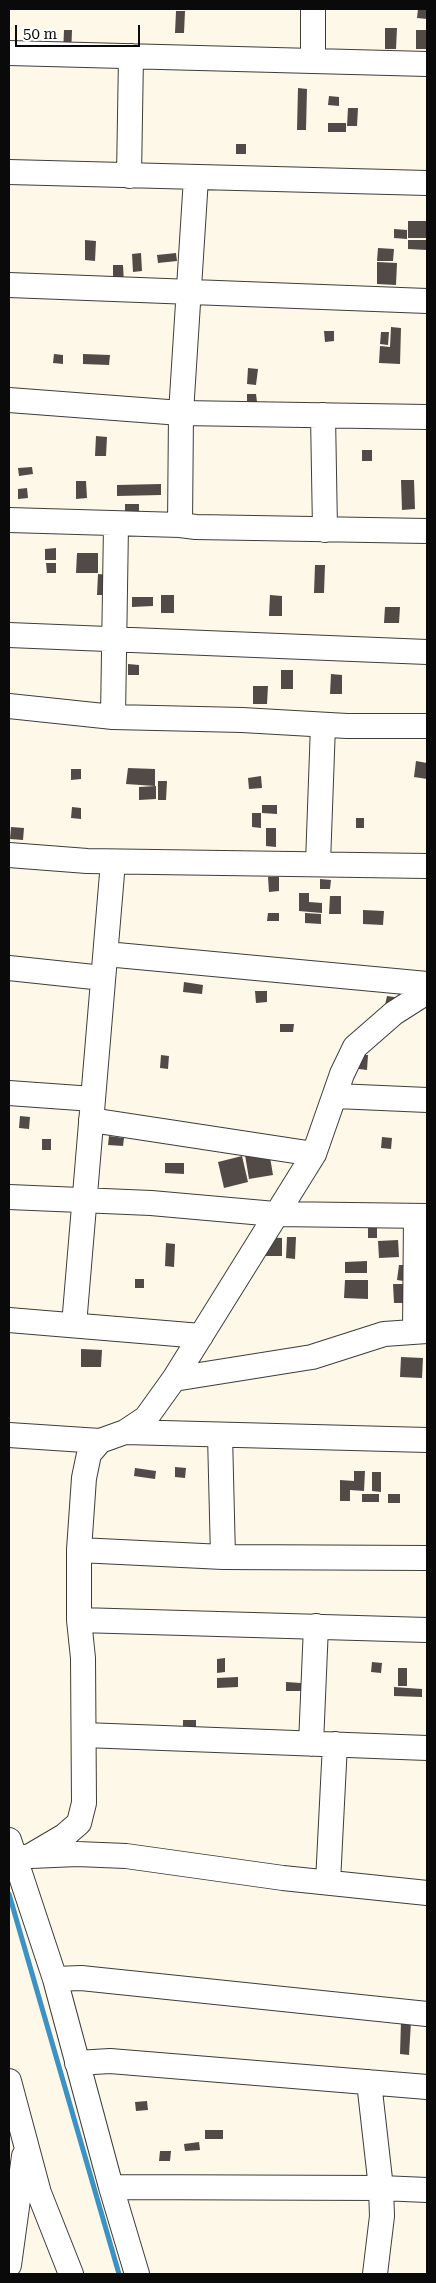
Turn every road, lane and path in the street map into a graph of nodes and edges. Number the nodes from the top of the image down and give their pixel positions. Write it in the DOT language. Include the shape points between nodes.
graph roads {
  1 [pos="313,9"];
  2 [pos="9,53"];
  3 [pos="131,56"];
  4 [pos="313,61"];
  5 [pos="427,64"];
  6 [pos="9,172"];
  7 [pos="129,176"];
  8 [pos="196,178"];
  9 [pos="427,183"];
  10 [pos="9,285"];
  11 [pos="189,291"];
  12 [pos="427,301"];
  13 [pos="9,400"];
  14 [pos="182,413"];
  15 [pos="323,415"];
  16 [pos="427,417"];
  17 [pos="9,520"];
  18 [pos="116,524"];
  19 [pos="180,525"];
  20 [pos="325,530"];
  21 [pos="427,531"];
  22 [pos="9,635"];
  23 [pos="114,640"];
  24 [pos="427,652"];
  25 [pos="9,706"];
  26 [pos="112,718"];
  27 [pos="323,725"];
  28 [pos="427,726"];
  29 [pos="9,855"];
  30 [pos="113,862"];
  31 [pos="318,863"];
  32 [pos="427,866"];
  33 [pos="106,954"];
  34 [pos="9,968"];
  35 [pos="103,978"];
  36 [pos="427,984"];
  37 [pos="427,992"];
  38 [pos="9,1094"];
  39 [pos="336,1096"];
  40 [pos="427,1100"];
  41 [pos="92,1110"];
  42 [pos="314,1154"];
  43 [pos="9,1197"];
  44 [pos="85,1200"];
  45 [pos="275,1214"];
  46 [pos="422,1216"];
  47 [pos="9,1320"];
  48 [pos="74,1324"];
  49 [pos="421,1331"];
  50 [pos="201,1336"];
  51 [pos="174,1379"];
  52 [pos="125,1432"];
  53 [pos="9,1435"];
  54 [pos="220,1435"];
  55 [pos="427,1440"];
  56 [pos="100,1441"];
  57 [pos="79,1550"];
  58 [pos="222,1557"];
  59 [pos="427,1558"];
  60 [pos="79,1620"];
  61 [pos="316,1626"];
  62 [pos="427,1630"];
  63 [pos="84,1735"];
  64 [pos="311,1744"];
  65 [pos="335,1744"];
  66 [pos="427,1748"];
  67 [pos="15,1854"];
  68 [pos="328,1882"];
  69 [pos="427,1893"];
  70 [pos="55,1979"];
  71 [pos="427,2014"];
  72 [pos="77,2063"];
  73 [pos="9,2081"];
  74 [pos="369,2082"];
  75 [pos="427,2088"];
  76 [pos="26,2146"];
  77 [pos="111,2187"];
  78 [pos="381,2188"];
  79 [pos="427,2190"];
  80 [pos="9,2265"];
  81 [pos="72,2274"];
  82 [pos="137,2274"];
  83 [pos="375,2274"];
  1 -- 4 [label="street"];
  2 -- 3 [label="street"];
  3 -- 4 [label="street"];
  3 -- 7 [label="street"];
  4 -- 5 [label="street"];
  6 -- 7 [label="street"];
  7 -- 8 [label="street"];
  8 -- 9 [label="street"];
  8 -- 11 [label="street"];
  10 -- 11 [label="street"];
  11 -- 12 [label="street"];
  11 -- 14 [label="street"];
  13 -- 14 [label="street"];
  14 -- 15 [label="street"];
  14 -- 19 [label="street"];
  15 -- 16 [label="street"];
  15 -- 20 [label="street"];
  17 -- 18 [label="street"];
  18 -- 19 [label="street"];
  18 -- 23 [label="street"];
  19 -- 20 [label="street"];
  20 -- 21 [label="street"];
  22 -- 23 [label="street"];
  23 -- 24 [label="street"];
  23 -- 26 [label="street"];
  25 -- 26 [label="street"];
  26 -- 27 [label="street"];
  27 -- 28 [label="street"];
  27 -- 31 [label="street"];
  29 -- 30 [label="street"];
  30 -- 31 [label="street"];
  30 -- 33 [label="street"];
  31 -- 32 [label="street"];
  33 -- 35 [label="street"];
  33 -- 36 [label="street"];
  34 -- 35 [label="street"];
  35 -- 41 [label="street"];
  37 -- 39 [label="street" via="394,1012 354,1047"];
  38 -- 41 [label="street"];
  39 -- 40 [label="street"];
  39 -- 42 [label="street"];
  41 -- 42 [label="street"];
  41 -- 44 [label="street"];
  42 -- 45 [label="street"];
  43 -- 44 [label="street"];
  44 -- 45 [label="street"];
  44 -- 48 [label="street"];
  45 -- 46 [label="street"];
  45 -- 50 [label="street"];
  46 -- 49 [label="street"];
  47 -- 48 [label="street"];
  48 -- 50 [label="street"];
  49 -- 51 [label="street" via="384,1334 312,1357"];
  50 -- 51 [label="street"];
  51 -- 52 [label="street" via="146,1418"];
  52 -- 54 [label="street"];
  52 -- 56 [label="street"];
  53 -- 56 [label="street"];
  54 -- 55 [label="street"];
  54 -- 58 [label="street"];
  56 -- 57 [label="street" via="90,1454 84,1478"];
  57 -- 58 [label="street"];
  57 -- 60 [label="street"];
  58 -- 59 [label="street"];
  60 -- 61 [label="street"];
  60 -- 63 [label="street"];
  61 -- 62 [label="street"];
  61 -- 64 [label="street"];
  63 -- 64 [label="street"];
  63 -- 67 [label="street" via="84,1803 79,1823 64,1836"];
  64 -- 65 [label="street"];
  65 -- 66 [label="street"];
  65 -- 68 [label="street"];
  67 -- 68 [label="street" via="126,1856"];
  67 -- 70 [label="street"];
  68 -- 69 [label="street"];
  70 -- 71 [label="street" via="81,1978"];
  70 -- 72 [label="street"];
  72 -- 74 [label="street" via="110,2061"];
  72 -- 77 [label="street"];
  73 -- 76 [label="street"];
  74 -- 75 [label="street"];
  74 -- 78 [label="street"];
  76 -- 80 [label="street"];
  76 -- 81 [label="street" via="39,2193"];
  77 -- 78 [label="street"];
  77 -- 82 [label="street"];
  78 -- 79 [label="street"];
  78 -- 83 [label="street" via="382,2216"];
}
